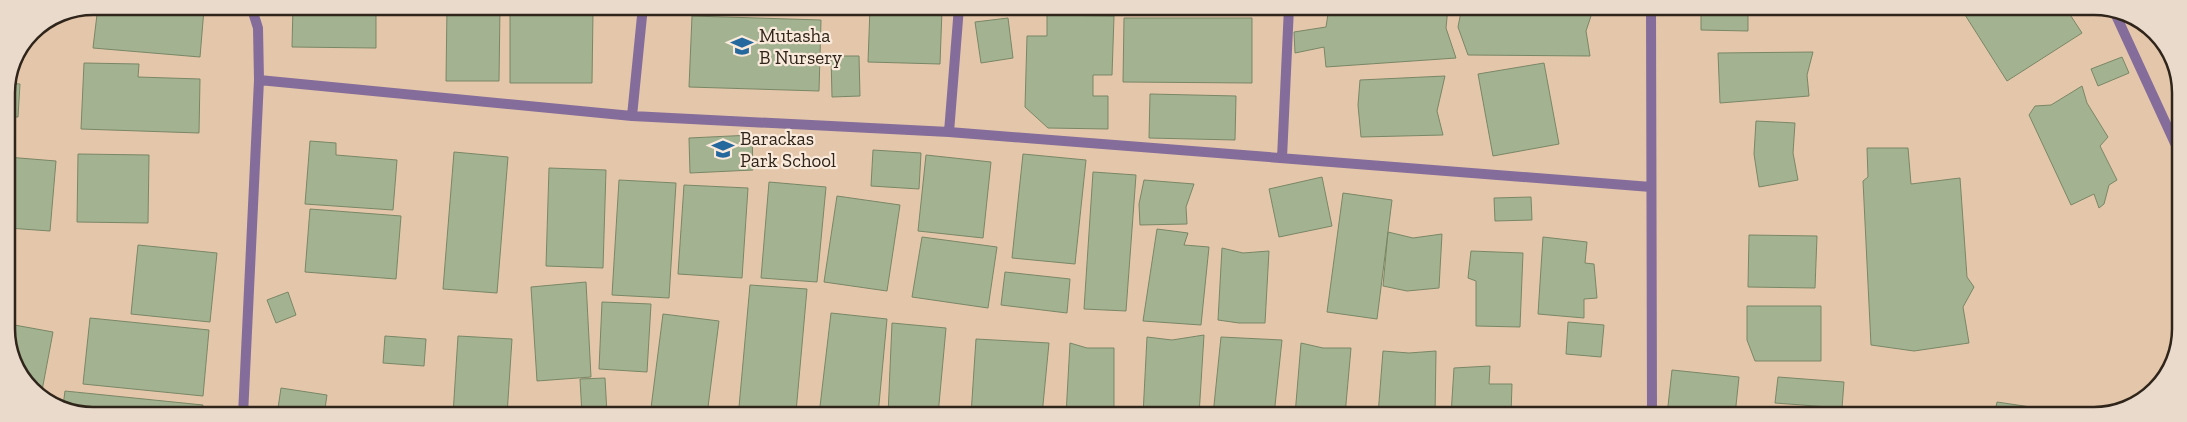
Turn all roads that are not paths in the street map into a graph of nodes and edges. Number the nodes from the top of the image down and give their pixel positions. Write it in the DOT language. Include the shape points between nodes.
graph roads {
  1 [pos="254,15"];
  2 [pos="642,15"];
  3 [pos="958,15"];
  4 [pos="1289,15"];
  5 [pos="1651,15"];
  6 [pos="2117,19"];
  7 [pos="259,80"];
  8 [pos="632,116"];
  9 [pos="949,132"];
  10 [pos="2172,137"];
  11 [pos="1282,158"];
  12 [pos="1651,187"];
  13 [pos="243,407"];
  14 [pos="1652,407"];
  1 -- 7 [label="street" via="258,28"];
  2 -- 8 [label="street"];
  3 -- 9 [label="street"];
  4 -- 11 [label="street"];
  5 -- 12 [label="street"];
  6 -- 10 [label="street"];
  7 -- 8 [label="street"];
  7 -- 13 [label="street"];
  8 -- 9 [label="street"];
  9 -- 11 [label="street"];
  11 -- 12 [label="street"];
  12 -- 14 [label="street"];
}
